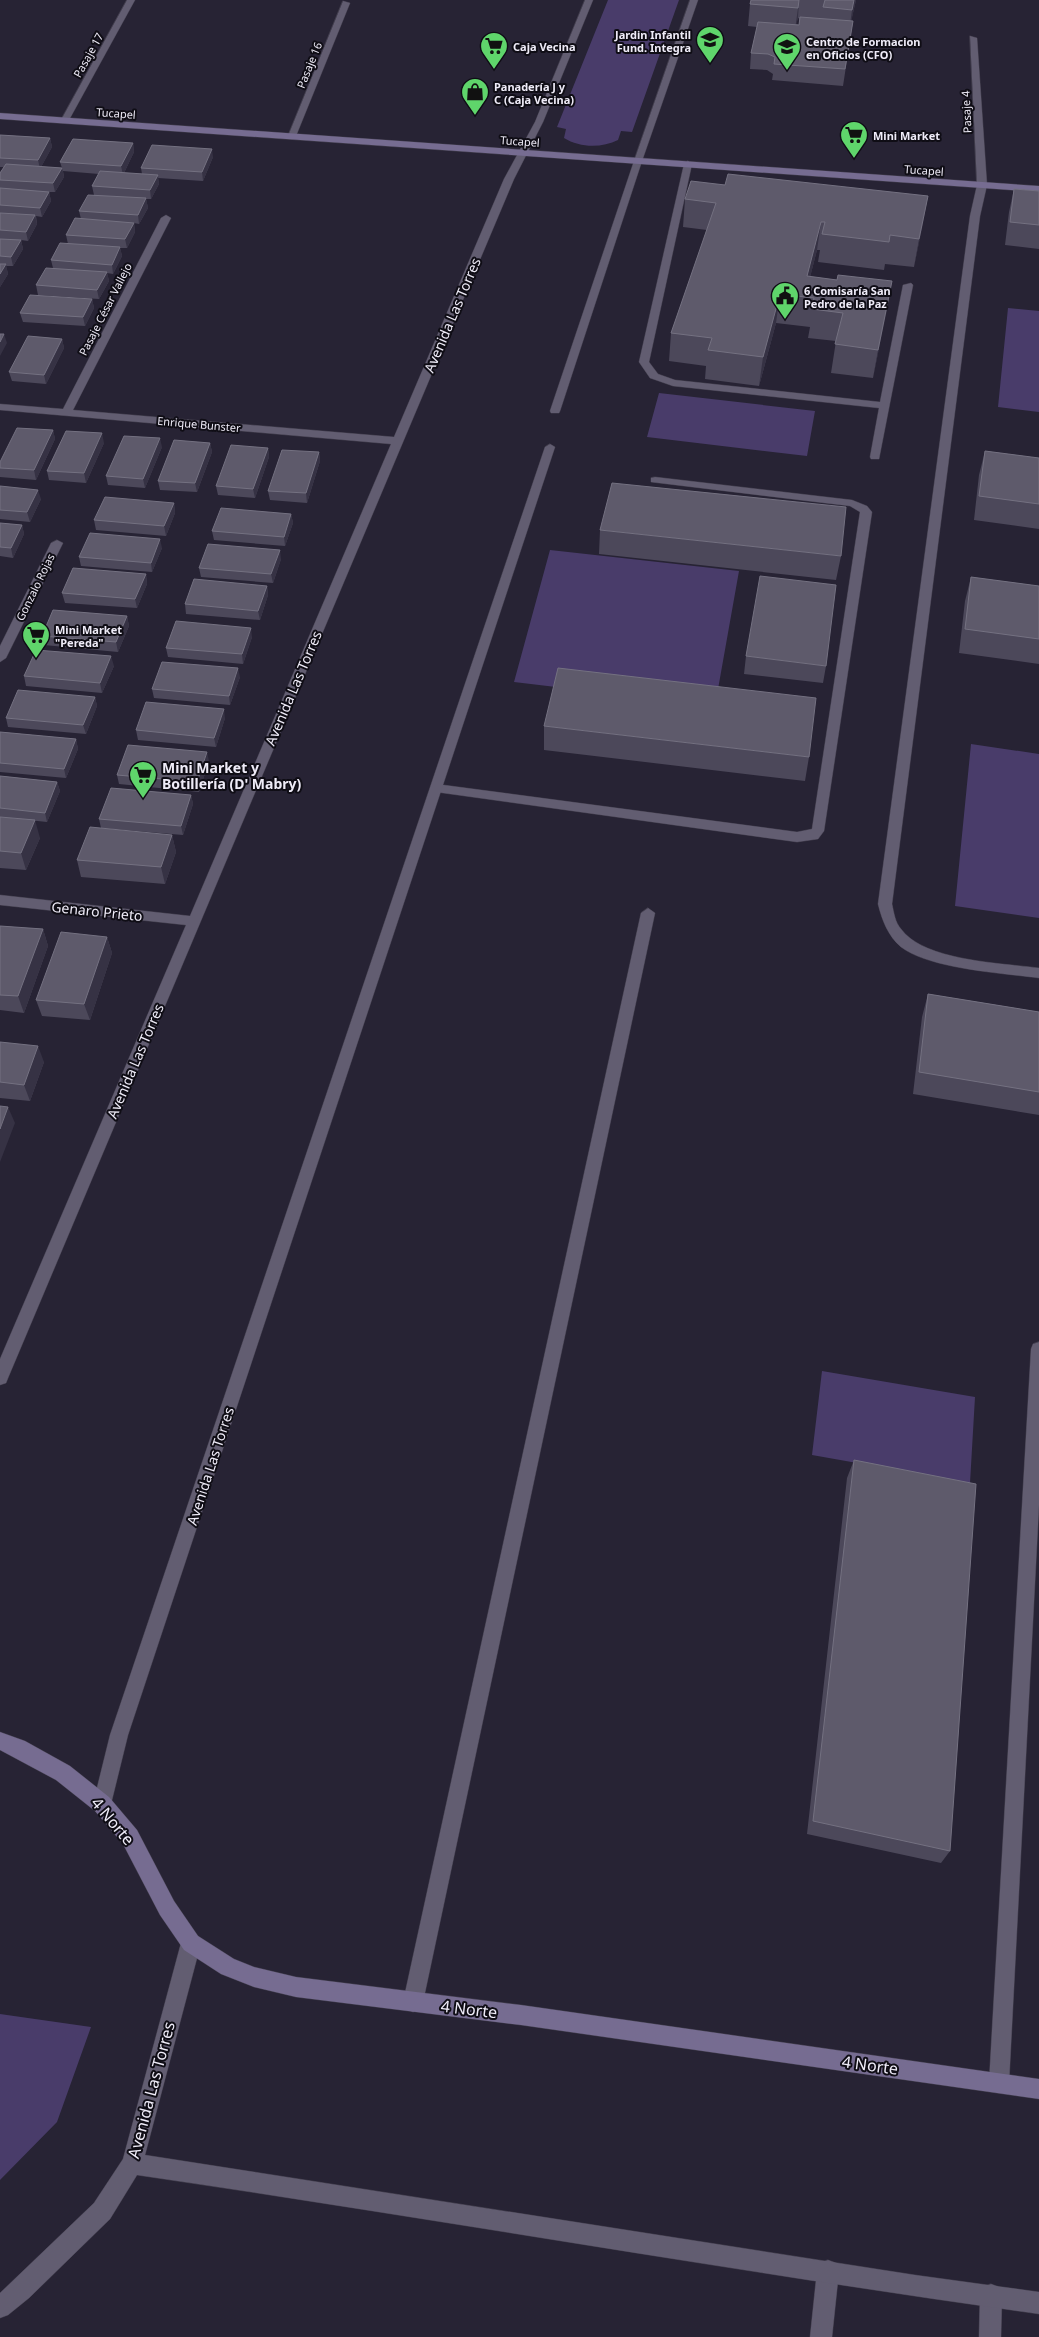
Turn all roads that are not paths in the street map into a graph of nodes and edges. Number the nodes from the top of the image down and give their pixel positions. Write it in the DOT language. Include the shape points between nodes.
graph roads {
  1 [pos="131,0"];
  2 [pos="589,0"];
  3 [pos="694,0"];
  4 [pos="346,3"];
  5 [pos="973,38"];
  6 [pos="0,116"];
  7 [pos="65,120"];
  8 [pos="292,136"];
  9 [pos="524,152"];
  10 [pos="638,161"];
  11 [pos="688,164"];
  12 [pos="982,185"];
  13 [pos="1039,189"];
  14 [pos="166,218"];
  15 [pos="908,285"];
  16 [pos="884,406"];
  17 [pos="0,407"];
  18 [pos="555,411"];
  19 [pos="66,413"];
  20 [pos="398,441"];
  21 [pos="550,447"];
  22 [pos="875,457"];
  23 [pos="655,480"];
  24 [pos="57,543"];
  25 [pos="0,658"];
  26 [pos="436,788"];
  27 [pos="0,900"];
  28 [pos="648,914"];
  29 [pos="194,922"];
  30 [pos="1039,973"];
  31 [pos="1039,1349"];
  32 [pos="0,1378"];
  33 [pos="0,1741"];
  34 [pos="102,1804"];
  35 [pos="191,1943"];
  36 [pos="414,2002"];
  37 [pos="999,2083"];
  38 [pos="1039,2089"];
  39 [pos="132,2164"];
  40 [pos="828,2271"];
  41 [pos="991,2295"];
  42 [pos="1039,2303"];
  43 [pos="0,2308"];
  44 [pos="822,2337"];
  45 [pos="990,2337"];
  1 -- 7 [label="street, Pasaje 17"];
  2 -- 9 [label="street, Avenida Las Torres"];
  3 -- 10 [label="street"];
  4 -- 8 [label="street, Pasaje 16"];
  5 -- 12 [label="street, Pasaje 4"];
  6 -- 7 [label="main road, Tucapel"];
  7 -- 8 [label="main road, Tucapel"];
  8 -- 9 [label="main road, Tucapel"];
  9 -- 10 [label="main road, Tucapel"];
  9 -- 20 [label="street, Avenida Las Torres" via="509,179"];
  10 -- 11 [label="main road, Tucapel"];
  10 -- 18 [label="street"];
  11 -- 12 [label="main road, Tucapel"];
  11 -- 16 [label="street" via="644,362 654,376 673,383"];
  12 -- 13 [label="main road, Tucapel"];
  12 -- 30 [label="street, Pasaje 4" via="975,216 885,904 893,930 916,950 948,960"];
  14 -- 19 [label="street, Pasaje César Vallejo"];
  15 -- 16 [label="street"];
  16 -- 22 [label="street"];
  17 -- 19 [label="street, Enrique Bunster"];
  19 -- 20 [label="street, Enrique Bunster"];
  20 -- 29 [label="street, Avenida Las Torres"];
  21 -- 26 [label="street, Avenida Las Torres"];
  23 -- 26 [label="street" via="852,504 866,512 818,831 813,836 797,837"];
  24 -- 25 [label="street, Gonzalo Rojas"];
  26 -- 34 [label="street, Avenida Las Torres" via="119,1735"];
  27 -- 29 [label="street, Genaro Prieto"];
  28 -- 36 [label="street"];
  29 -- 32 [label="street, Avenida Las Torres"];
  31 -- 37 [label="street"];
  33 -- 34 [label="main road, 4 Norte" via="63,1773"];
  34 -- 35 [label="main road, 4 Norte" via="130,1837 167,1908"];
  35 -- 36 [label="main road, 4 Norte" via="228,1967 254,1978 296,1987"];
  35 -- 39 [label="street, Avenida Las Torres"];
  36 -- 37 [label="main road, 4 Norte"];
  37 -- 38 [label="main road, 4 Norte"];
  39 -- 40 [label="street"];
  39 -- 43 [label="street, Avenida Las Torres" via="102,2211"];
  40 -- 41 [label="street"];
  40 -- 44 [label="street"];
  41 -- 42 [label="street"];
  41 -- 45 [label="street"];
}
